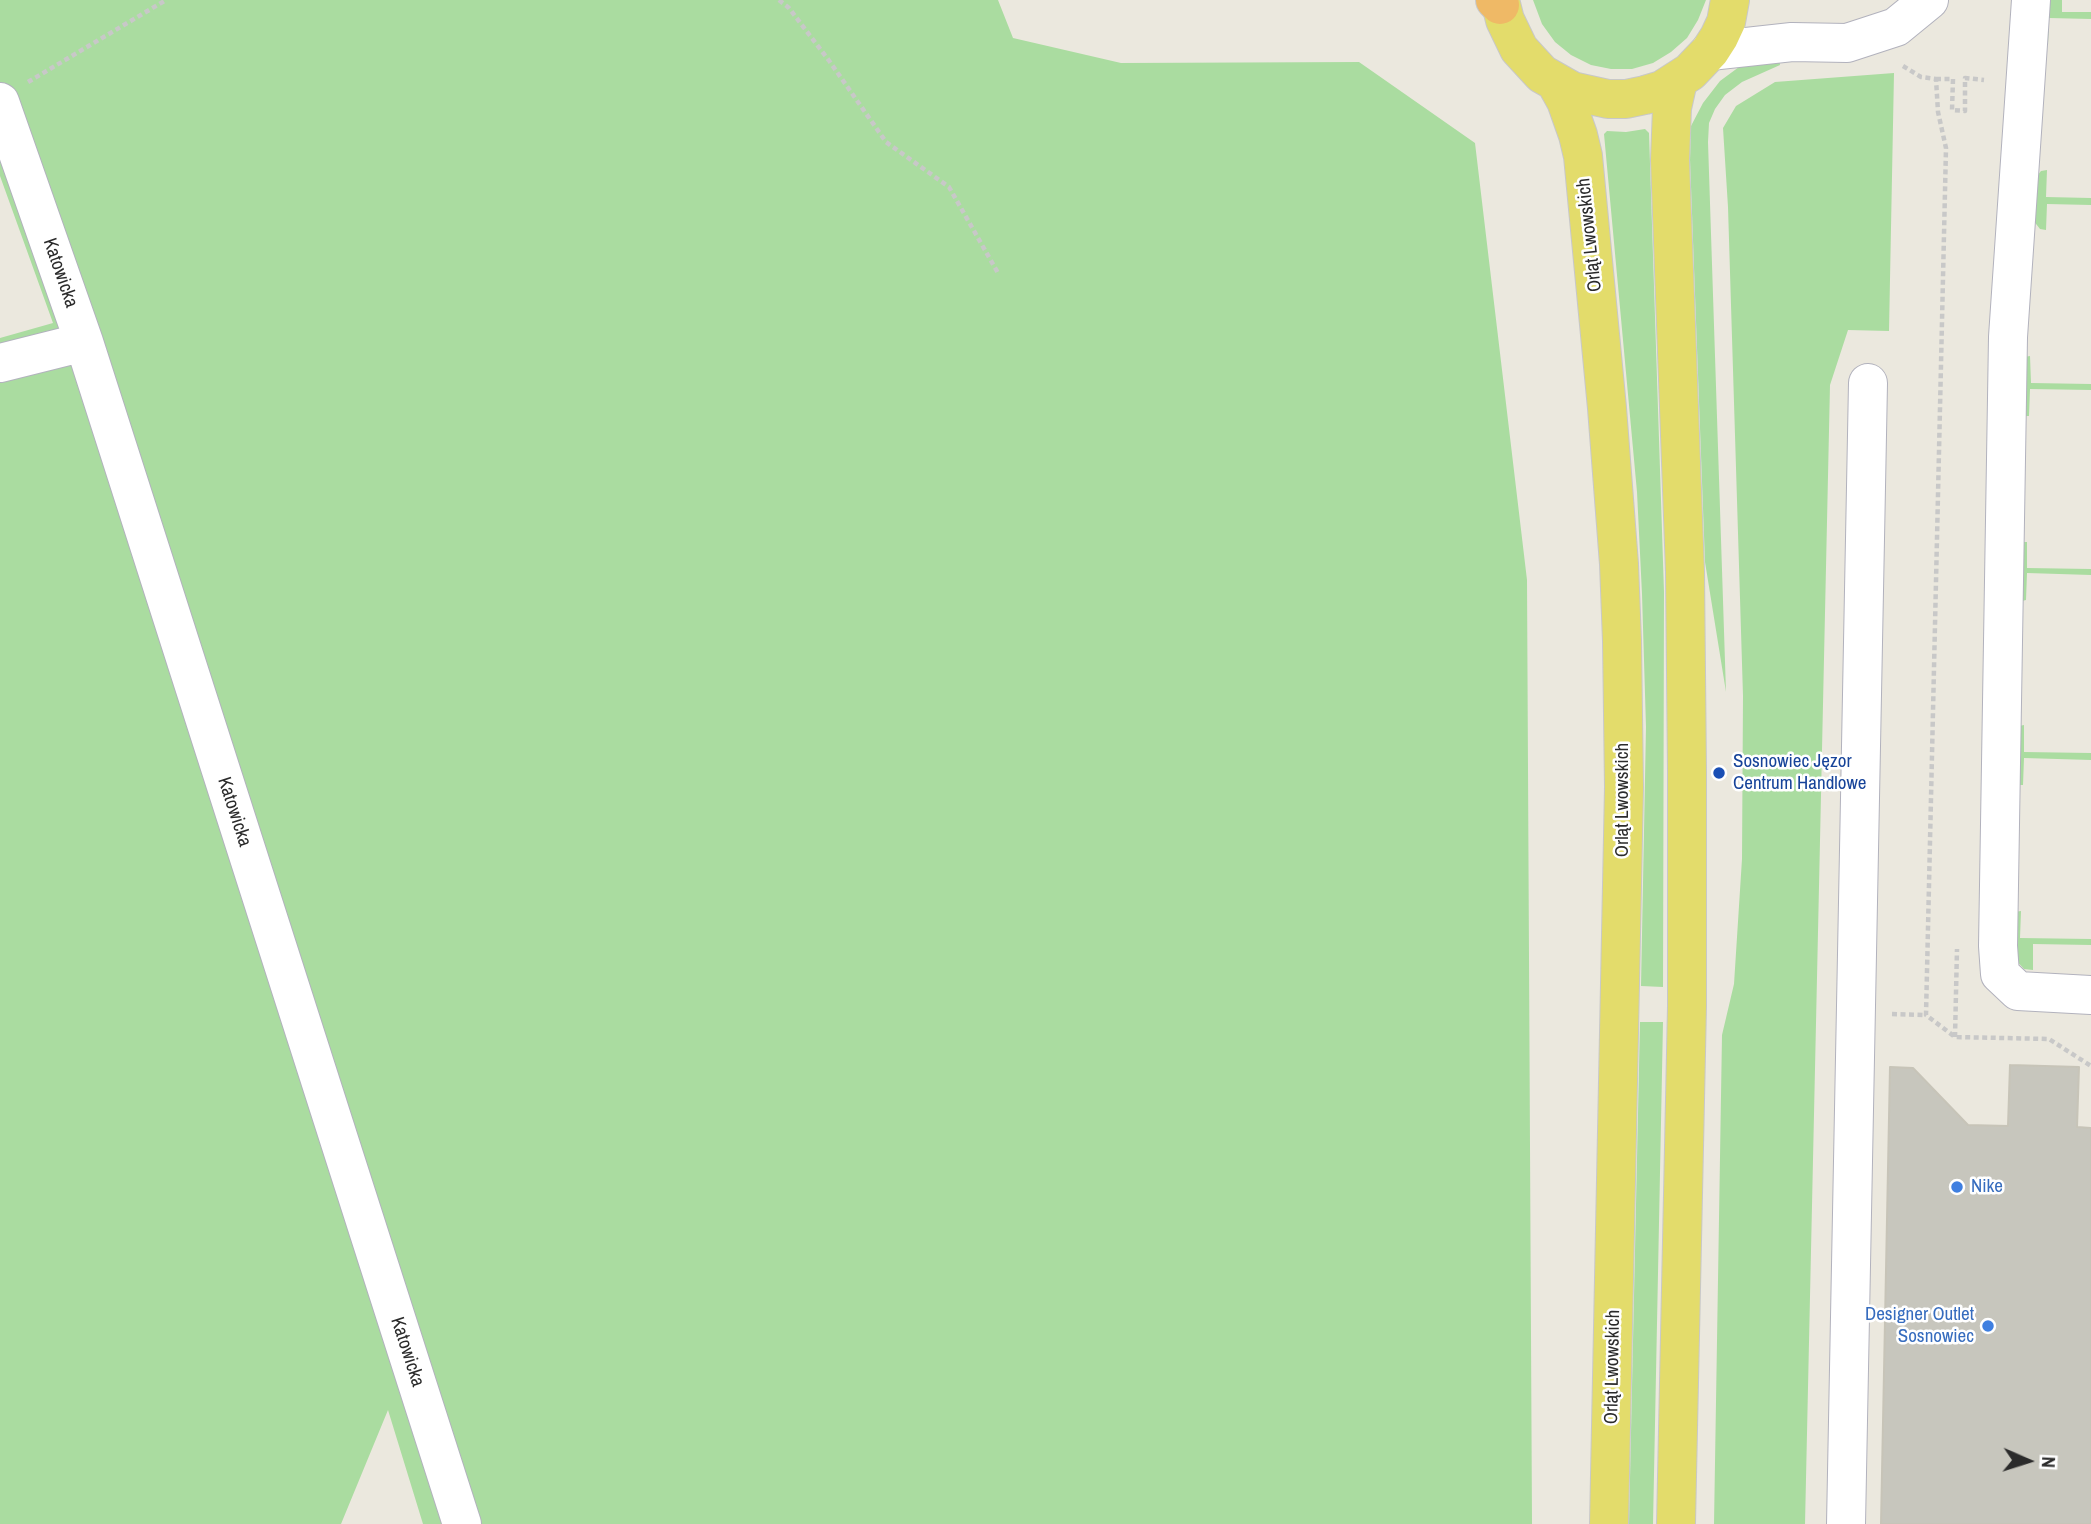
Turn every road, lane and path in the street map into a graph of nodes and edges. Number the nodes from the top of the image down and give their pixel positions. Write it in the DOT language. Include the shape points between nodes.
graph roads {
  1 [pos="166,0"];
  2 [pos="779,0"];
  3 [pos="1730,0"];
  4 [pos="1929,0"];
  5 [pos="2031,0"];
  6 [pos="1498,2"];
  7 [pos="1710,51"];
  8 [pos="1894,61"];
  9 [pos="1936,79"];
  10 [pos="1984,80"];
  11 [pos="1678,81"];
  12 [pos="1556,83"];
  13 [pos="12,93"];
  14 [pos="998,273"];
  15 [pos="84,342"];
  16 [pos="0,363"];
  17 [pos="1868,383"];
  18 [pos="2091,995"];
  19 [pos="2091,1066"];
  20 [pos="462,1524"];
  21 [pos="1609,1524"];
  22 [pos="1676,1524"];
  23 [pos="1846,1524"];
  1 -- 13 [label="path"];
  2 -- 14 [label="path" via="886,142 948,187"];
  3 -- 7 [label="main road" via="1726,22"];
  4 -- 7 [label="lane" via="1896,27 1847,43 1792,42"];
  5 -- 18 [label="lane" via="2008,337 1998,946 2000,974 2018,991"];
  6 -- 12 [label="main road" via="1519,49"];
  7 -- 11 [label="main road"];
  8 -- 9 [label="path" via="1921,77"];
  9 -- 10 [label="path" via="1953,79 1952,110 1965,111 1965,79"];
  9 -- 19 [label="path" via="1946,148 1926,1015 1955,1037 2049,1039"];
  11 -- 12 [label="main road" via="1626,99 1573,91"];
  11 -- 22 [label="main road" via="1670,160 1688,786"];
  12 -- 21 [label="main road, Orląt Lwowskich" via="1583,156 1607,408 1622,641 1624,800"];
  13 -- 15 [label="lane, Katowicka"];
  15 -- 16 [label="lane"];
  15 -- 20 [label="lane, Katowicka"];
  17 -- 23 [label="lane"];
}
